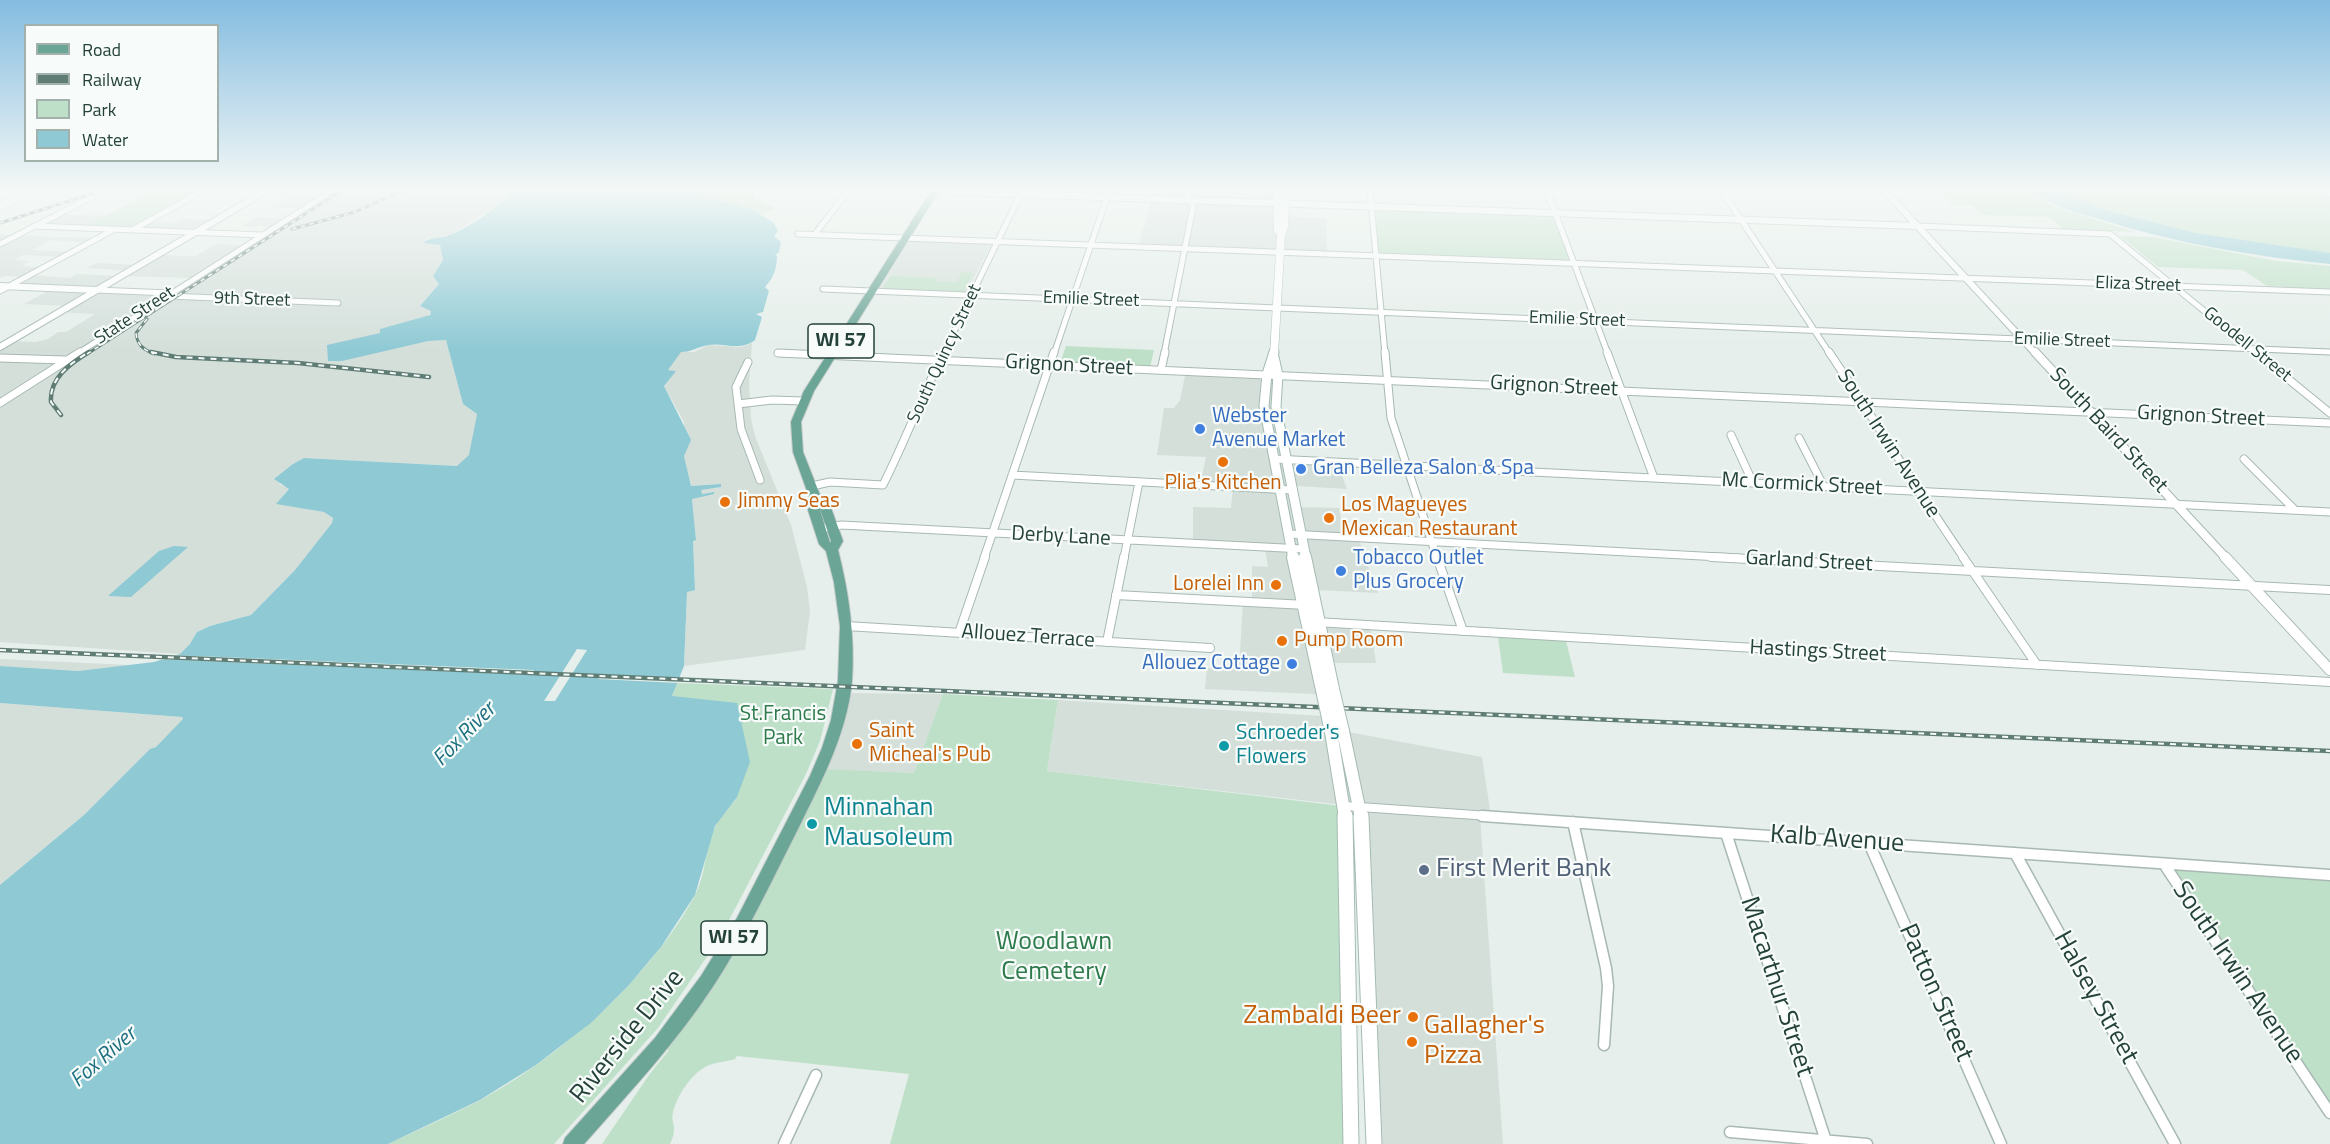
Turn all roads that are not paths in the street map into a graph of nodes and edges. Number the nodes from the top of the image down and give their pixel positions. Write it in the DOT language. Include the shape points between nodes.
graph roads {
  1 [pos="86,244"];
  2 [pos="174,244"];
  3 [pos="248,244"];
  4 [pos="901,244"];
  5 [pos="996,244"];
  6 [pos="1091,244"];
  7 [pos="1100,244"];
  8 [pos="1186,244"];
  9 [pos="1280,244"];
  10 [pos="1375,244"];
  11 [pos="1566,244"];
  12 [pos="1757,244"];
  13 [pos="1935,244"];
  14 [pos="2121,244"];
  15 [pos="1185,248"];
  16 [pos="1280,252"];
  17 [pos="1376,255"];
  18 [pos="1573,263"];
  19 [pos="1775,271"];
  20 [pos="1966,278"];
  21 [pos="0,286"];
  22 [pos="9,286"];
  23 [pos="2175,286"];
  24 [pos="823,289"];
  25 [pos="96,290"];
  26 [pos="0,291"];
  27 [pos="872,291"];
  28 [pos="2329,292"];
  29 [pos="168,295"];
  30 [pos="972,296"];
  31 [pos="1072,300"];
  32 [pos="338,303"];
  33 [pos="1174,304"];
  34 [pos="1277,308"];
  35 [pos="1381,312"];
  36 [pos="1595,321"];
  37 [pos="1815,331"];
  38 [pos="2023,339"];
  39 [pos="0,346"];
  40 [pos="2252,349"];
  41 [pos="2330,352"];
  42 [pos="778,353"];
  43 [pos="832,355"];
  44 [pos="0,358"];
  45 [pos="67,360"];
  46 [pos="941,360"];
  47 [pos="748,362"];
  48 [pos="1050,365"];
  49 [pos="1161,370"];
  50 [pos="1273,375"];
  51 [pos="1387,380"];
  52 [pos="1621,390"];
  53 [pos="804,401"];
  54 [pos="1860,401"];
  55 [pos="0,403"];
  56 [pos="738,404"];
  57 [pos="2091,412"];
  58 [pos="2330,413"];
  59 [pos="2330,423"];
  60 [pos="1731,435"];
  61 [pos="1799,438"];
  62 [pos="1279,459"];
  63 [pos="2244,459"];
  64 [pos="1405,466"];
  65 [pos="1012,475"];
  66 [pos="1654,478"];
  67 [pos="760,480"];
  68 [pos="1139,482"];
  69 [pos="1753,483"];
  70 [pos="812,486"];
  71 [pos="1824,487"];
  72 [pos="1280,489"];
  73 [pos="1292,490"];
  74 [pos="1917,490"];
  75 [pos="2175,504"];
  76 [pos="2295,510"];
  77 [pos="2330,512"];
  78 [pos="826,528"];
  79 [pos="993,534"];
  80 [pos="1289,534"];
  81 [pos="1301,534"];
  82 [pos="1127,541"];
  83 [pos="1433,542"];
  84 [pos="1297,549"];
  85 [pos="1973,571"];
  86 [pos="2251,586"];
  87 [pos="2330,590"];
  88 [pos="1116,595"];
  89 [pos="1302,604"];
  90 [pos="1315,605"];
  91 [pos="1306,622"];
  92 [pos="1319,622"];
  93 [pos="846,626"];
  94 [pos="1463,631"];
  95 [pos="959,633"];
  96 [pos="1107,642"];
  97 [pos="1210,648"];
  98 [pos="2037,665"];
  99 [pos="2330,670"];
  100 [pos="2330,682"];
  101 [pos="1328,690"];
  102 [pos="1337,732"];
  103 [pos="1345,806"];
  104 [pos="1361,807"];
  105 [pos="1573,822"];
  106 [pos="1726,833"];
  107 [pos="1869,843"];
  108 [pos="2016,853"];
  109 [pos="2164,864"];
  110 [pos="2330,875"];
  111 [pos="1604,1045"];
  112 [pos="816,1075"];
  113 [pos="2330,1113"];
  114 [pos="1730,1132"];
  115 [pos="1826,1141"];
  116 [pos="572,1144"];
  117 [pos="784,1144"];
  118 [pos="1351,1144"];
  119 [pos="1374,1144"];
  120 [pos="1866,1144"];
  121 [pos="2001,1144"];
  122 [pos="2175,1144"];
  1 -- 22 [label="street"];
  2 -- 25 [label="street"];
  3 -- 29 [label="street, State Street"];
  4 -- 27 [label="main road, WI 57"];
  5 -- 30 [label="street, South Quincy Street"];
  6 -- 31 [label="street"];
  7 -- 15 [label="street, Eliza Street"];
  8 -- 15 [label="street"];
  9 -- 16 [label="main road"];
  10 -- 17 [label="street"];
  11 -- 18 [label="street"];
  12 -- 19 [label="street, South Irwin Avenue"];
  13 -- 20 [label="street, South Baird Street"];
  14 -- 23 [label="street, Goodell Street"];
  15 -- 16 [label="street, Eliza Street"];
  15 -- 33 [label="street"];
  16 -- 17 [label="street, Eliza Street"];
  16 -- 34 [label="main road"];
  17 -- 18 [label="street, Eliza Street"];
  17 -- 35 [label="street"];
  18 -- 19 [label="street, Eliza Street"];
  18 -- 36 [label="street"];
  19 -- 20 [label="street, Eliza Street"];
  19 -- 37 [label="street, South Irwin Avenue"];
  20 -- 23 [label="street, Eliza Street"];
  20 -- 38 [label="street, South Baird Street"];
  21 -- 22 [label="street, 9th Street"];
  22 -- 25 [label="street, 9th Street"];
  22 -- 26 [label="street"];
  23 -- 28 [label="street, Eliza Street"];
  23 -- 40 [label="street, Goodell Street"];
  24 -- 27 [label="street, Emilie Street"];
  25 -- 29 [label="street, 9th Street"];
  25 -- 39 [label="street"];
  27 -- 30 [label="street, Emilie Street"];
  27 -- 43 [label="main road, WI 57"];
  29 -- 32 [label="street, 9th Street"];
  29 -- 45 [label="street, State Street"];
  30 -- 31 [label="street, Emilie Street"];
  30 -- 46 [label="street, South Quincy Street"];
  31 -- 33 [label="street, Emilie Street"];
  31 -- 48 [label="street"];
  33 -- 34 [label="street, Emilie Street"];
  33 -- 49 [label="street"];
  34 -- 35 [label="street, Emilie Street"];
  34 -- 50 [label="main road"];
  35 -- 36 [label="street, Emilie Street"];
  35 -- 51 [label="street"];
  36 -- 37 [label="street, Emilie Street"];
  36 -- 52 [label="street"];
  37 -- 38 [label="street, Emilie Street"];
  37 -- 54 [label="street, South Irwin Avenue"];
  38 -- 40 [label="street, Emilie Street"];
  38 -- 57 [label="street, South Baird Street"];
  40 -- 41 [label="street, Emilie Street"];
  40 -- 58 [label="street, Goodell Street"];
  42 -- 43 [label="street, Grignon Street"];
  43 -- 46 [label="street, Grignon Street"];
  43 -- 53 [label="main road, WI 57"];
  44 -- 45 [label="street"];
  45 -- 55 [label="street, State Street"];
  46 -- 48 [label="street, Grignon Street"];
  46 -- 70 [label="street, South Quincy Street" via="883,485 830,482"];
  47 -- 56 [label="street" via="737,381"];
  48 -- 49 [label="street, Grignon Street"];
  48 -- 65 [label="street"];
  49 -- 50 [label="street, Grignon Street"];
  50 -- 51 [label="street, Grignon Street"];
  50 -- 62 [label="main road" via="1264,406"];
  51 -- 52 [label="street, Grignon Street"];
  51 -- 64 [label="street" via="1391,418"];
  52 -- 54 [label="street, Grignon Street"];
  52 -- 66 [label="street"];
  53 -- 56 [label="street"];
  53 -- 70 [label="main road, WI 57" via="796,422 795,440"];
  54 -- 57 [label="street, Grignon Street"];
  54 -- 74 [label="street, South Irwin Avenue"];
  56 -- 67 [label="street" via="741,429"];
  57 -- 59 [label="street, Grignon Street"];
  57 -- 75 [label="street, South Baird Street"];
  60 -- 69 [label="street"];
  61 -- 71 [label="street"];
  62 -- 64 [label="street, Mc Cormick Street"];
  62 -- 72 [label="main road"];
  62 -- 73 [label="main road"];
  63 -- 76 [label="street"];
  64 -- 66 [label="street, Mc Cormick Street"];
  64 -- 83 [label="street"];
  65 -- 68 [label="street"];
  65 -- 79 [label="street"];
  66 -- 69 [label="street, Mc Cormick Street"];
  68 -- 72 [label="street"];
  68 -- 82 [label="street"];
  69 -- 71 [label="street, Mc Cormick Street"];
  70 -- 78 [label="main road, WI 57" via="817,502 814,510"];
  71 -- 74 [label="street, Mc Cormick Street"];
  72 -- 73 [label="street"];
  72 -- 80 [label="main road"];
  73 -- 81 [label="main road"];
  74 -- 75 [label="street, Mc Cormick Street"];
  74 -- 85 [label="street, South Irwin Avenue"];
  75 -- 76 [label="street, Mc Cormick Street"];
  75 -- 86 [label="street, South Baird Street"];
  76 -- 77 [label="street, Mc Cormick Street"];
  78 -- 79 [label="street, Derby Lane" via="841,525"];
  78 -- 93 [label="main road, WI 57" via="825,544 832,550"];
  79 -- 82 [label="street, Derby Lane"];
  79 -- 95 [label="street"];
  80 -- 81 [label="street, Garland Street"];
  80 -- 84 [label="main road"];
  81 -- 83 [label="street, Garland Street"];
  81 -- 84 [label="main road"];
  82 -- 84 [label="street, Derby Lane"];
  82 -- 88 [label="street"];
  83 -- 85 [label="street, Garland Street"];
  83 -- 94 [label="street"];
  84 -- 89 [label="main road"];
  84 -- 90 [label="main road"];
  85 -- 86 [label="street, Garland Street"];
  85 -- 98 [label="street, South Irwin Avenue"];
  86 -- 87 [label="street, Garland Street"];
  86 -- 99 [label="street, South Baird Street"];
  88 -- 89 [label="street"];
  88 -- 96 [label="street"];
  89 -- 90 [label="street"];
  89 -- 91 [label="main road"];
  90 -- 92 [label="main road"];
  91 -- 92 [label="street, Hastings Street"];
  91 -- 101 [label="main road"];
  92 -- 94 [label="street, Hastings Street"];
  92 -- 101 [label="main road"];
  93 -- 95 [label="street, Allouez Terrace"];
  93 -- 116 [label="main road, Riverside Drive / WI 57" via="842,700 829,748 726,952 661,1044"];
  94 -- 98 [label="street, Hastings Street"];
  95 -- 96 [label="street, Allouez Terrace"];
  96 -- 97 [label="street, Allouez Terrace"];
  98 -- 100 [label="street, Hastings Street"];
  101 -- 102 [label="main road, bridge"];
  102 -- 103 [label="main road"];
  102 -- 104 [label="main road"];
  103 -- 104 [label="street, Kalb Avenue"];
  103 -- 118 [label="main road"];
  104 -- 105 [label="street, Kalb Avenue"];
  104 -- 119 [label="main road"];
  105 -- 106 [label="street, Kalb Avenue"];
  105 -- 111 [label="street" via="1606,968"];
  106 -- 107 [label="street, Kalb Avenue"];
  106 -- 115 [label="street, Macarthur Street"];
  107 -- 108 [label="street, Kalb Avenue"];
  107 -- 121 [label="street, Patton Street"];
  108 -- 109 [label="street, Kalb Avenue"];
  108 -- 122 [label="street, Halsey Street"];
  109 -- 110 [label="street, Kalb Avenue"];
  109 -- 113 [label="street, South Irwin Avenue"];
  112 -- 117 [label="street"];
  114 -- 115 [label="street"];
  115 -- 120 [label="street"];
}
